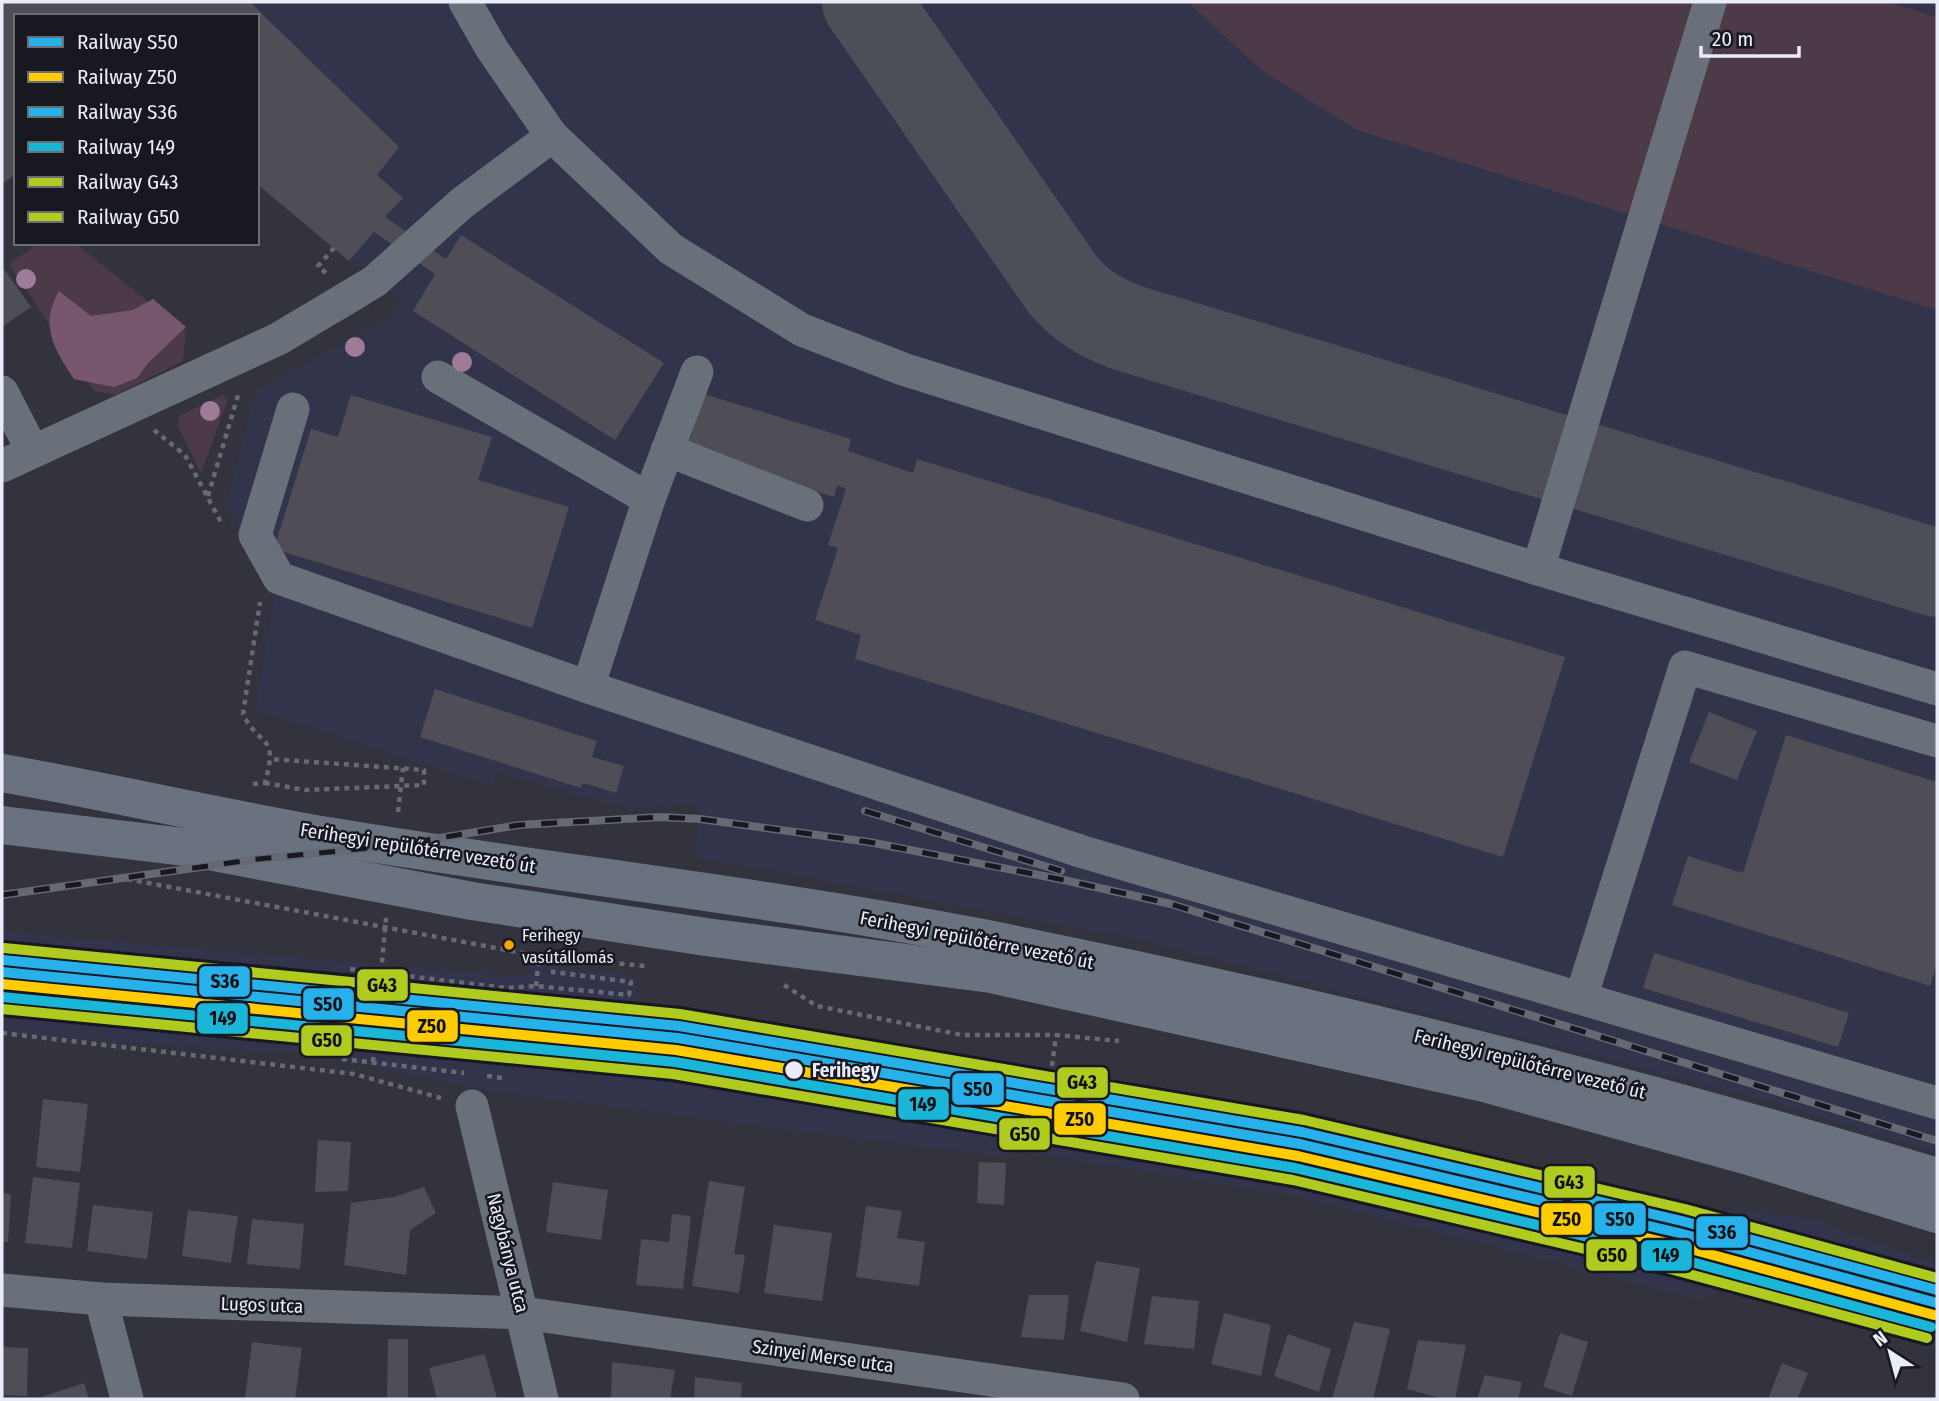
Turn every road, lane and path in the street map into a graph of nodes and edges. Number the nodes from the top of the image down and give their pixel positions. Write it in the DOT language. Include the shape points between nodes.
graph roads {
  1 [pos="465,2"];
  2 [pos="1710,2"];
  3 [pos="552,136"];
  4 [pos="696,372"];
  5 [pos="438,377"];
  6 [pos="242,381"];
  7 [pos="2,392"];
  8 [pos="293,409"];
  9 [pos="148,426"];
  10 [pos="32,450"];
  11 [pos="667,450"];
  12 [pos="2,466"];
  13 [pos="208,496"];
  14 [pos="649,499"];
  15 [pos="807,505"];
  16 [pos="225,530"];
  17 [pos="1538,569"];
  18 [pos="261,598"];
  19 [pos="588,687"];
  20 [pos="1937,689"];
  21 [pos="1937,741"];
  22 [pos="271,759"];
  23 [pos="2,773"];
  24 [pos="265,783"];
  25 [pos="240,786"];
  26 [pos="2,825"];
  27 [pos="124,878"];
  28 [pos="538,956"];
  29 [pos="350,969"];
  30 [pos="380,973"];
  31 [pos="536,986"];
  32 [pos="788,988"];
  33 [pos="1581,998"];
  34 [pos="2,1033"];
  35 [pos="1056,1035"];
  36 [pos="1125,1042"];
  37 [pos="341,1059"];
  38 [pos="373,1062"];
  39 [pos="1052,1066"];
  40 [pos="503,1078"];
  41 [pos="1937,1102"];
  42 [pos="472,1106"];
  43 [pos="1937,1177"];
  44 [pos="1937,1214"];
  45 [pos="2,1290"];
  46 [pos="101,1299"];
  47 [pos="523,1313"];
  48 [pos="965,1388"];
  49 [pos="127,1399"];
  50 [pos="542,1399"];
  51 [pos="1123,1399"];
  1 -- 3 [label="street"];
  2 -- 17 [label="street"];
  3 -- 10 [label="street" via="461,203 375,281 352,295 278,339 204,375"];
  3 -- 17 [label="street" via="671,249 802,330 903,369"];
  4 -- 11 [label="street"];
  5 -- 14 [label="street"];
  6 -- 13 [label="path"];
  7 -- 10 [label="street"];
  8 -- 19 [label="street" via="254,535 279,578"];
  9 -- 13 [label="path" via="186,455"];
  10 -- 12 [label="street"];
  11 -- 14 [label="street"];
  11 -- 15 [label="street"];
  13 -- 16 [label="path"];
  14 -- 19 [label="street"];
  17 -- 20 [label="street"];
  18 -- 22 [label="path" via="243,714 270,745"];
  19 -- 33 [label="street" via="1083,852"];
  21 -- 33 [label="street" via="1685,667"];
  22 -- 24 [label="path"];
  22 -- 24 [label="path" via="424,770 424,785 305,790"];
  23 -- 43 [label="main road, Ferihegyi repülőtérre vezető út" via="329,836 977,937 1242,992 1764,1124"];
  24 -- 25 [label="path"];
  26 -- 44 [label="main road, Ferihegyi repülőtérre vezető út" via="193,848 472,901 693,935 991,974 1484,1083"];
  27 -- 28 [label="path"];
  28 -- 31 [label="path"];
  28 -- 31 [label="path" via="555,956 553,972 631,982 629,995"];
  29 -- 30 [label="path"];
  30 -- 31 [label="path" via="506,988"];
  30 -- 38 [label="path"];
  32 -- 35 [label="path" via="817,1006 962,1035"];
  33 -- 41 [label="street"];
  34 -- 42 [label="path" via="354,1074"];
  35 -- 36 [label="path"];
  35 -- 39 [label="path"];
  37 -- 38 [label="path"];
  38 -- 40 [label="path"];
  42 -- 47 [label="street, Nagybánya utca"];
  45 -- 46 [label="street, Lugos utca"];
  46 -- 47 [label="street, Lugos utca"];
  46 -- 49 [label="street"];
  47 -- 48 [label="street, Szinyei Merse utca"];
  47 -- 50 [label="street, Nagybánya utca"];
  48 -- 51 [label="street, Szinyei Merse utca"];
}
